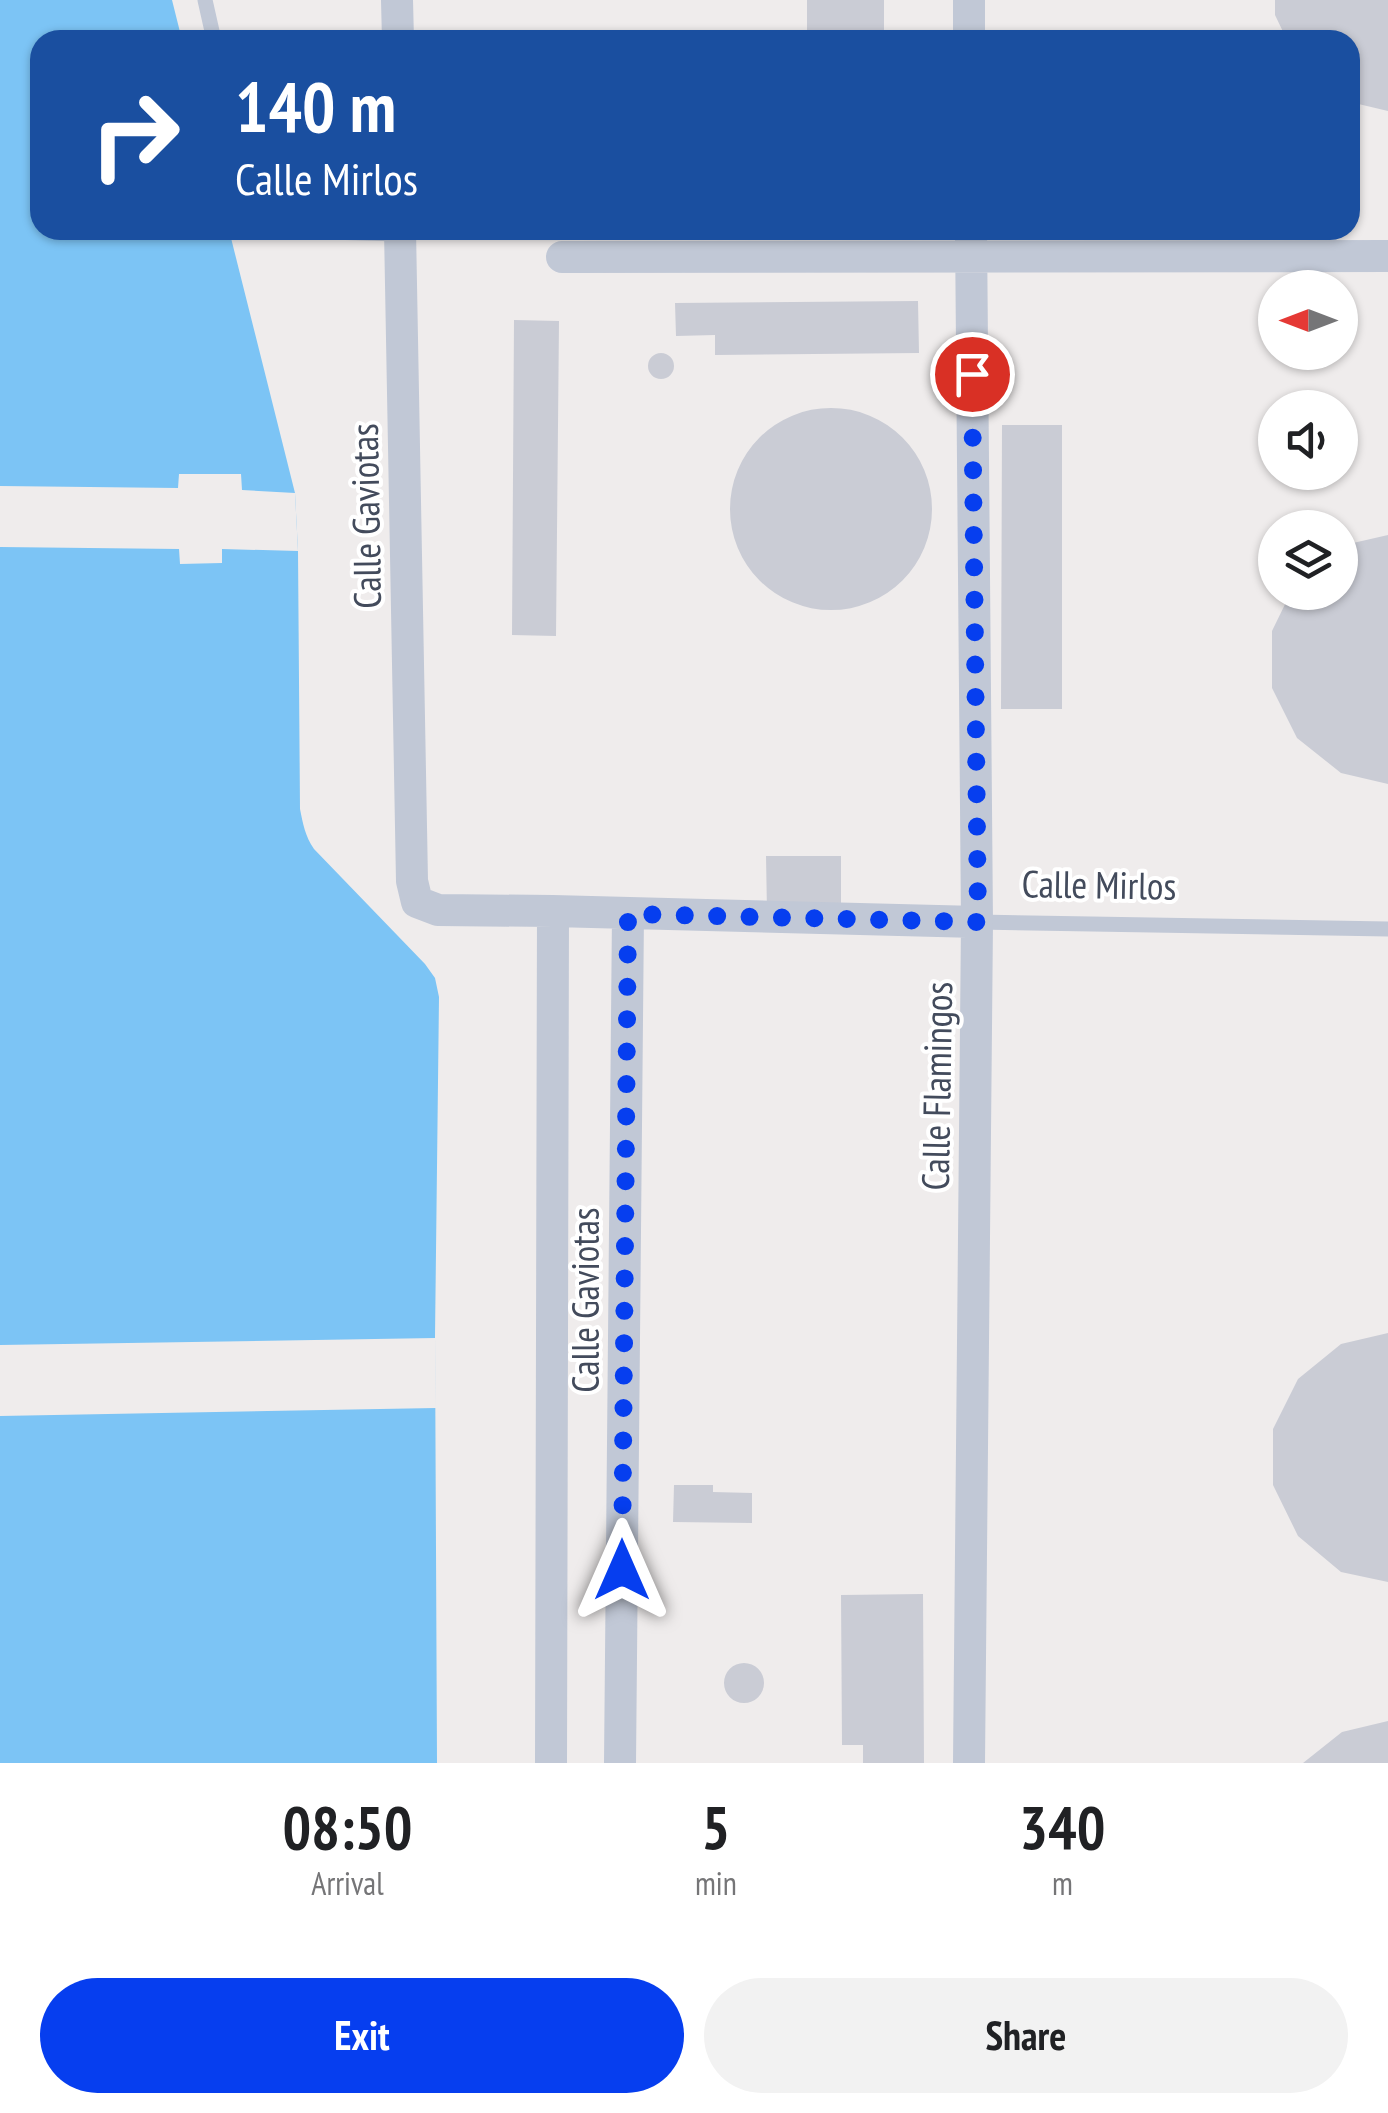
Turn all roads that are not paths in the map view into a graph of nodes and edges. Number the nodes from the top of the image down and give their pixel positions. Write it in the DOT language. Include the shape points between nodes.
graph roads {
  1 [pos="206,0"];
  2 [pos="397,0"];
  3 [pos="969,0"];
  4 [pos="212,30"];
  5 [pos="398,30"];
  6 [pos="969,30"];
  7 [pos="400,240"];
  8 [pos="971,243"];
  9 [pos="1388,256"];
  10 [pos="562,257"];
  11 [pos="553,910"];
  12 [pos="628,914"];
  13 [pos="978,922"];
  14 [pos="1388,930"];
  15 [pos="551,1763"];
  16 [pos="620,1763"];
  17 [pos="969,1763"];
  1 -- 4 [label="lane"];
  2 -- 5 [label="street"];
  3 -- 6 [label="street"];
  7 -- 11 [label="street, Calle Gaviotas" via="412,881 417,902 438,910"];
  8 -- 9 [label="street"];
  8 -- 10 [label="street"];
  8 -- 13 [label="street, Calle Flamingos"];
  11 -- 12 [label="street, Calle Gaviotas"];
  11 -- 15 [label="street, Calle Gaviotas"];
  12 -- 13 [label="street, Calle Mirlos"];
  12 -- 16 [label="street, Calle Gaviotas"];
  13 -- 14 [label="lane, Calle Mirlos"];
  13 -- 17 [label="street, Calle Flamingos"];
}
